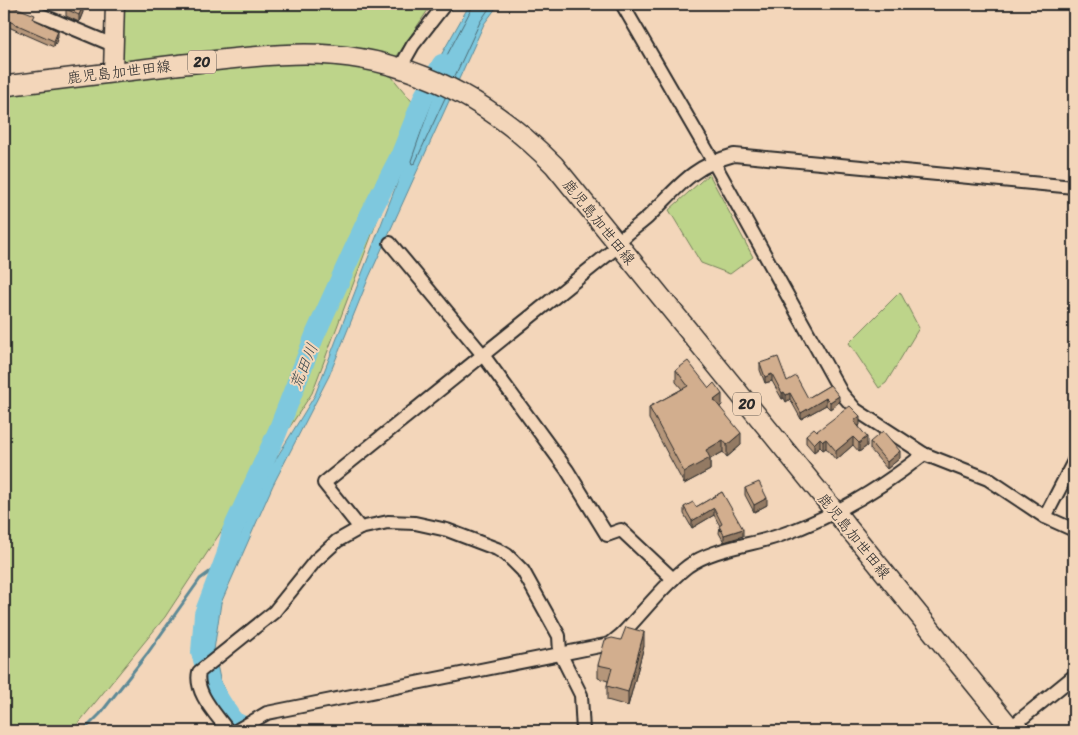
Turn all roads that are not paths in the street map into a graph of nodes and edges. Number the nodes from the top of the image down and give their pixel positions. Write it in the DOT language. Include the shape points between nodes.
graph roads {
  1 [pos="15,4"];
  2 [pos="116,4"];
  3 [pos="445,4"];
  4 [pos="622,4"];
  5 [pos="113,45"];
  6 [pos="407,70"];
  7 [pos="113,72"];
  8 [pos="4,86"];
  9 [pos="713,161"];
  10 [pos="1074,187"];
  11 [pos="390,243"];
  12 [pos="617,243"];
  13 [pos="483,355"];
  14 [pos="924,454"];
  15 [pos="1074,460"];
  16 [pos="834,512"];
  17 [pos="1045,516"];
  18 [pos="360,528"];
  19 [pos="1074,530"];
  20 [pos="673,579"];
  21 [pos="560,653"];
  22 [pos="1074,676"];
  23 [pos="1012,730"];
  24 [pos="228,731"];
  25 [pos="236,731"];
  26 [pos="583,731"];
  1 -- 5 [label="street"];
  2 -- 5 [label="street"];
  3 -- 6 [label="street" via="413,45"];
  4 -- 9 [label="street"];
  5 -- 7 [label="street"];
  6 -- 7 [label="main road, 鹿児島加世田線 / 20" via="351,57 306,54 257,56"];
  6 -- 12 [label="main road, 鹿児島加世田線 / 20" via="464,94 508,122 554,165"];
  7 -- 8 [label="main road, 鹿児島加世田線 / 20"];
  9 -- 10 [label="street" via="734,155"];
  9 -- 12 [label="street" via="692,174"];
  9 -- 14 [label="street" via="842,394 856,410"];
  11 -- 13 [label="street"];
  12 -- 13 [label="street" via="612,251"];
  12 -- 16 [label="main road, 鹿児島加世田線 / 20"];
  13 -- 18 [label="street" via="324,483"];
  13 -- 20 [label="street" via="568,470 607,535 621,530"];
  14 -- 16 [label="street" via="870,494"];
  14 -- 17 [label="street" via="988,479"];
  15 -- 17 [label="street"];
  16 -- 20 [label="street" via="778,536 721,551 689,565"];
  16 -- 23 [label="main road, 鹿児島加世田線 / 20"];
  17 -- 19 [label="street"];
  18 -- 21 [label="street" via="388,522 423,524 474,539 507,555 523,571 541,600 559,636"];
  18 -- 24 [label="street" via="325,551 274,612 200,672 197,680 204,697"];
  20 -- 21 [label="street" via="610,644"];
  21 -- 25 [label="street" via="267,713"];
  21 -- 26 [label="street" via="581,695"];
  22 -- 23 [label="street"];
}
